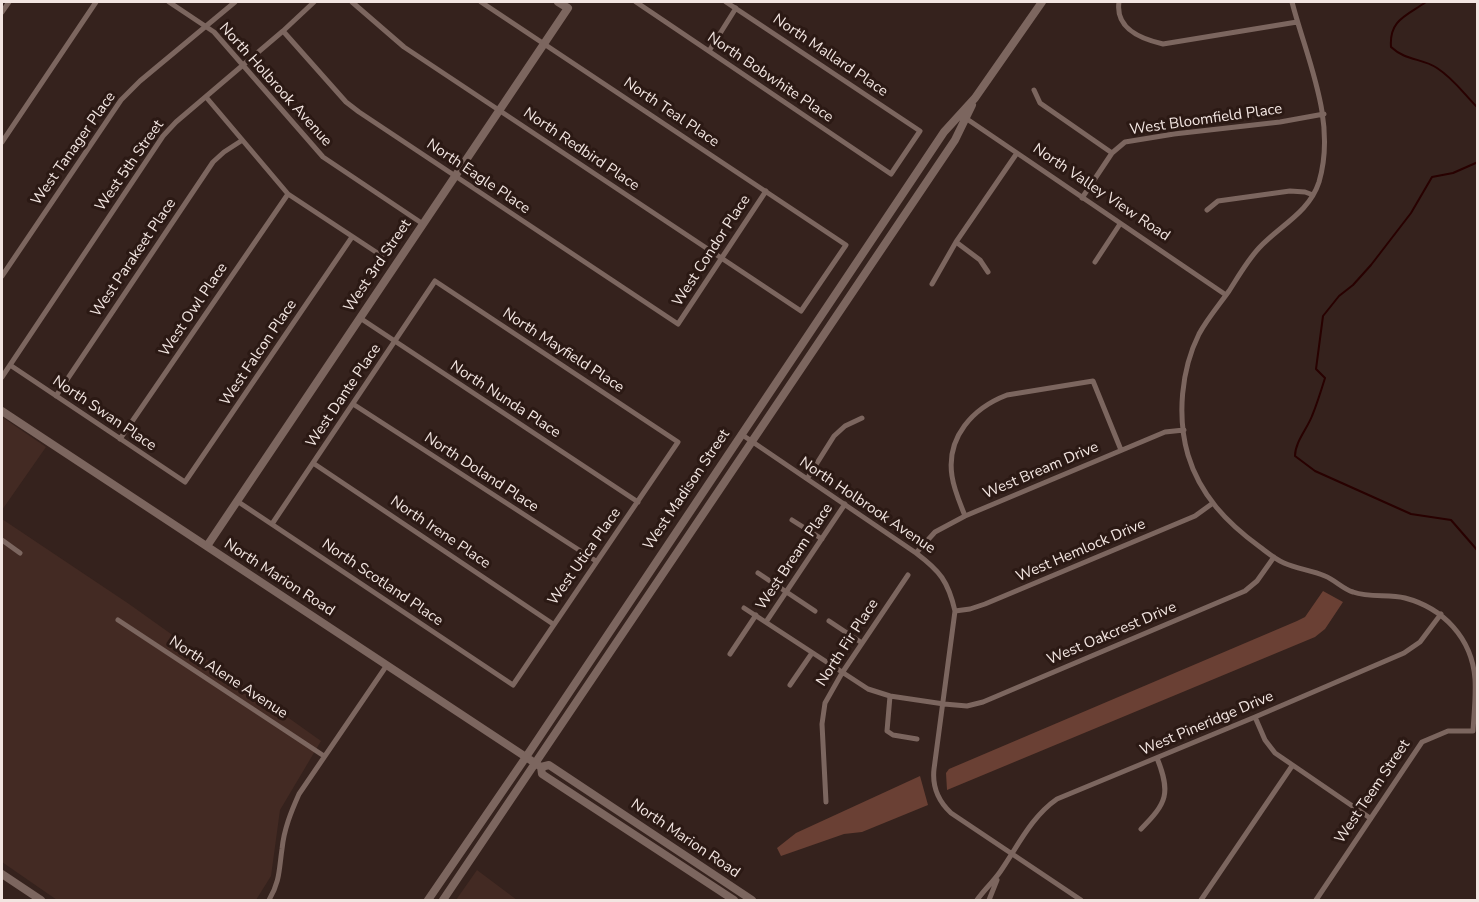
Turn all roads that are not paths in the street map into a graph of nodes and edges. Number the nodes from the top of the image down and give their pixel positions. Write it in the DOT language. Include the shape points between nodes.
graph roads {
  1 [pos="9,2"];
  2 [pos="96,2"];
  3 [pos="170,2"];
  4 [pos="235,2"];
  5 [pos="314,2"];
  6 [pos="352,2"];
  7 [pos="482,2"];
  8 [pos="558,2"];
  9 [pos="636,2"];
  10 [pos="726,2"];
  11 [pos="1042,2"];
  12 [pos="1119,2"];
  13 [pos="1292,2"];
  14 [pos="570,5"];
  15 [pos="736,8"];
  16 [pos="2,12"];
  17 [pos="1297,22"];
  18 [pos="206,26"];
  19 [pos="283,31"];
  20 [pos="544,44"];
  21 [pos="708,51"];
  22 [pos="243,65"];
  23 [pos="1034,90"];
  24 [pos="206,97"];
  25 [pos="500,110"];
  26 [pos="1324,114"];
  27 [pos="963,116"];
  28 [pos="241,141"];
  29 [pos="2,142"];
  30 [pos="1017,153"];
  31 [pos="1112,153"];
  32 [pos="891,174"];
  33 [pos="455,177"];
  34 [pos="765,191"];
  35 [pos="288,194"];
  36 [pos="1313,195"];
  37 [pos="1082,198"];
  38 [pos="1207,210"];
  39 [pos="423,224"];
  40 [pos="1120,224"];
  41 [pos="352,237"];
  42 [pos="956,242"];
  43 [pos="382,256"];
  44 [pos="722,259"];
  45 [pos="1095,262"];
  46 [pos="988,272"];
  47 [pos="2,276"];
  48 [pos="435,281"];
  49 [pos="932,284"];
  50 [pos="1226,295"];
  51 [pos="801,311"];
  52 [pos="360,318"];
  53 [pos="678,324"];
  54 [pos="394,341"];
  55 [pos="10,365"];
  56 [pos="2,377"];
  57 [pos="56,396"];
  58 [pos="353,404"];
  59 [pos="2,411"];
  60 [pos="862,418"];
  61 [pos="1184,430"];
  62 [pos="741,434"];
  63 [pos="120,439"];
  64 [pos="678,442"];
  65 [pos="752,442"];
  66 [pos="1121,450"];
  67 [pos="313,463"];
  68 [pos="807,479"];
  69 [pos="185,482"];
  70 [pos="237,501"];
  71 [pos="638,502"];
  72 [pos="1213,503"];
  73 [pos="845,504"];
  74 [pos="965,516"];
  75 [pos="792,520"];
  76 [pos="272,524"];
  77 [pos="822,539"];
  78 [pos="2,540"];
  79 [pos="207,546"];
  80 [pos="20,553"];
  81 [pos="916,553"];
  82 [pos="1274,557"];
  83 [pos="596,561"];
  84 [pos="758,573"];
  85 [pos="908,575"];
  86 [pos="786,592"];
  87 [pos="744,608"];
  88 [pos="815,611"];
  89 [pos="955,611"];
  90 [pos="1441,614"];
  91 [pos="756,615"];
  92 [pos="118,621"];
  93 [pos="829,621"];
  94 [pos="766,622"];
  95 [pos="553,624"];
  96 [pos="862,643"];
  97 [pos="812,653"];
  98 [pos="730,654"];
  99 [pos="387,665"];
  100 [pos="842,673"];
  101 [pos="513,685"];
  102 [pos="790,685"];
  103 [pos="890,696"];
  104 [pos="944,704"];
  105 [pos="1255,717"];
  106 [pos="917,739"];
  107 [pos="324,756"];
  108 [pos="526,757"];
  109 [pos="1157,758"];
  110 [pos="538,764"];
  111 [pos="1292,766"];
  112 [pos="826,802"];
  113 [pos="1370,818"];
  114 [pos="1141,829"];
  115 [pos="1012,854"];
  116 [pos="2,874"];
  117 [pos="999,874"];
  118 [pos="41,900"];
  119 [pos="269,900"];
  120 [pos="428,900"];
  121 [pos="443,900"];
  122 [pos="735,900"];
  123 [pos="752,900"];
  124 [pos="977,900"];
  125 [pos="989,900"];
  126 [pos="1081,900"];
  127 [pos="1201,900"];
  128 [pos="1316,900"];
  1 -- 16 [label="street"];
  2 -- 29 [label="street"];
  3 -- 18 [label="street, North Holbrook Avenue"];
  4 -- 18 [label="street, West Tanager Place"];
  5 -- 19 [label="street, West 5th Street"];
  6 -- 25 [label="street, North Redbird Place" via="396,41"];
  7 -- 20 [label="street, North Teal Place"];
  8 -- 14 [label="street"];
  9 -- 21 [label="street, North Bobwhite Place"];
  10 -- 15 [label="street, North Mallard Place"];
  11 -- 27 [label="street, West Madison Street"];
  12 -- 17 [label="street" via="1121,19 1130,32 1162,44"];
  13 -- 17 [label="street"];
  14 -- 20 [label="street, West 3rd Street"];
  15 -- 21 [label="street"];
  15 -- 32 [label="street, North Mallard Place" via="920,131"];
  17 -- 26 [label="street"];
  18 -- 22 [label="street, North Holbrook Avenue"];
  18 -- 47 [label="street, West Tanager Place" via="117,105"];
  19 -- 22 [label="street, West 5th Street"];
  19 -- 33 [label="street, North Eagle Place" via="346,102"];
  20 -- 25 [label="street, West 3rd Street"];
  20 -- 34 [label="street, North Teal Place"];
  21 -- 32 [label="street, North Bobwhite Place"];
  22 -- 24 [label="street, West 5th Street"];
  22 -- 39 [label="street, North Holbrook Avenue" via="323,157"];
  23 -- 31 [label="street" via="1040,103"];
  24 -- 28 [label="street"];
  24 -- 55 [label="street, West 5th Street" via="163,136"];
  25 -- 33 [label="street, West 3rd Street"];
  25 -- 44 [label="street, North Redbird Place"];
  26 -- 31 [label="street, West Bloomfield Place" via="1125,142"];
  26 -- 36 [label="street" via="1325,149"];
  27 -- 30 [label="street, North Valley View Road"];
  27 -- 62 [label="street, West Madison Street" via="944,132"];
  27 -- 65 [label="street, West Madison Street" via="955,140"];
  28 -- 35 [label="street"];
  28 -- 57 [label="street, West Parakeet Place" via="213,162"];
  30 -- 37 [label="street, North Valley View Road"];
  30 -- 42 [label="street"];
  31 -- 37 [label="street"];
  33 -- 39 [label="street, West 3rd Street"];
  33 -- 53 [label="street, North Eagle Place"];
  34 -- 44 [label="street, West Condor Place"];
  34 -- 51 [label="street, North Teal Place" via="846,245"];
  35 -- 41 [label="street"];
  35 -- 63 [label="street, West Owl Place"];
  36 -- 38 [label="street" via="1298,191 1218,201"];
  36 -- 50 [label="street" via="1300,212 1260,246"];
  37 -- 40 [label="street, North Valley View Road"];
  39 -- 52 [label="street, West 3rd Street"];
  40 -- 45 [label="street"];
  40 -- 50 [label="street, North Valley View Road"];
  41 -- 43 [label="street"];
  41 -- 69 [label="street, West Falcon Place"];
  42 -- 46 [label="street" via="980,260"];
  42 -- 49 [label="street"];
  44 -- 51 [label="street, North Redbird Place"];
  44 -- 53 [label="street, West Condor Place"];
  48 -- 54 [label="street, West Dante Place"];
  48 -- 64 [label="street, North Mayfield Place"];
  50 -- 61 [label="street" via="1200,333 1188,362 1182,401"];
  52 -- 54 [label="street, North Nunda Place"];
  52 -- 70 [label="street, West 3rd Street"];
  54 -- 58 [label="street, West Dante Place"];
  54 -- 71 [label="street, North Nunda Place"];
  55 -- 56 [label="street, West 5th Street"];
  55 -- 57 [label="street, North Swan Place"];
  57 -- 63 [label="street, North Swan Place"];
  58 -- 67 [label="street, West Dante Place"];
  58 -- 83 [label="street, North Doland Place"];
  59 -- 79 [label="street, North Marion Road"];
  60 -- 68 [label="street" via="834,436"];
  61 -- 66 [label="street, West Bream Drive" via="1165,432"];
  61 -- 72 [label="street" via="1194,471"];
  62 -- 65 [label="street, North Holbrook Avenue"];
  62 -- 108 [label="street, West Madison Street"];
  63 -- 69 [label="street, North Swan Place"];
  64 -- 71 [label="street, West Utica Place"];
  65 -- 68 [label="street, North Holbrook Avenue"];
  65 -- 110 [label="street, West Madison Street"];
  66 -- 74 [label="street, West Bream Drive"];
  66 -- 74 [label="street" via="1093,381 1007,395 970,418 954,448 952,477"];
  67 -- 76 [label="street, West Dante Place"];
  67 -- 95 [label="street, North Irene Place"];
  68 -- 73 [label="street, North Holbrook Avenue"];
  70 -- 76 [label="street, North Scotland Place"];
  70 -- 79 [label="street, West 3rd Street"];
  71 -- 83 [label="street, West Utica Place"];
  72 -- 82 [label="street" via="1225,518"];
  72 -- 89 [label="street, West Hemlock Drive" via="1195,516 985,604"];
  73 -- 77 [label="street, West Bream Place"];
  73 -- 81 [label="street, North Holbrook Avenue"];
  74 -- 81 [label="street, West Bream Drive" via="935,532"];
  75 -- 77 [label="street"];
  76 -- 101 [label="street, North Scotland Place"];
  77 -- 86 [label="street, West Bream Place"];
  78 -- 80 [label="street"];
  79 -- 99 [label="street, North Marion Road"];
  81 -- 89 [label="street, North Holbrook Avenue" via="944,578"];
  82 -- 90 [label="street" via="1325,576 1351,592 1404,598"];
  82 -- 104 [label="street, West Oakcrest Drive" via="1257,581 1241,593 982,702 967,706"];
  83 -- 95 [label="street, West Utica Place"];
  84 -- 86 [label="street"];
  85 -- 96 [label="street, North Fir Place"];
  86 -- 88 [label="street"];
  86 -- 94 [label="street, West Bream Place"];
  87 -- 91 [label="street, West Oakcrest Drive"];
  89 -- 104 [label="street, North Holbrook Avenue"];
  90 -- 105 [label="street, West Pineridge Drive" via="1412,648"];
  90 -- 113 [label="street, West Teem Street" via="1457,630 1472,661 1473,731 1448,731 1422,742"];
  91 -- 94 [label="street, West Oakcrest Drive"];
  91 -- 98 [label="street"];
  92 -- 107 [label="street, North Alene Avenue"];
  93 -- 96 [label="street"];
  94 -- 97 [label="street, West Oakcrest Drive"];
  95 -- 101 [label="street, West Utica Place"];
  96 -- 100 [label="street, North Fir Place"];
  97 -- 100 [label="street, West Oakcrest Drive"];
  97 -- 102 [label="street"];
  99 -- 107 [label="street"];
  99 -- 108 [label="street, North Marion Road"];
  100 -- 103 [label="street, West Oakcrest Drive" via="868,689"];
  100 -- 112 [label="street, North Fir Place" via="828,694 823,711"];
  103 -- 104 [label="street, West Oakcrest Drive"];
  103 -- 106 [label="street" via="887,731"];
  104 -- 115 [label="street, North Holbrook Avenue" via="933,776 938,796 951,813"];
  105 -- 109 [label="street, West Pineridge Drive"];
  105 -- 111 [label="street" via="1271,749"];
  107 -- 119 [label="street" via="288,817 279,878"];
  108 -- 110 [label="street, North Marion Road"];
  108 -- 120 [label="street, West Madison Street"];
  109 -- 114 [label="street" via="1165,778 1165,795 1158,812"];
  109 -- 115 [label="street, West Pineridge Drive" via="1051,803"];
  110 -- 121 [label="street, West Madison Street"];
  110 -- 122 [label="street, North Marion Road" via="542,774"];
  110 -- 123 [label="street, North Marion Road" via="549,765"];
  111 -- 113 [label="street"];
  111 -- 127 [label="street"];
  113 -- 128 [label="street, West Teem Street"];
  115 -- 117 [label="street, West Pineridge Drive"];
  115 -- 126 [label="street, North Holbrook Avenue"];
  116 -- 118 [label="street"];
  117 -- 124 [label="street, West Pineridge Drive"];
  117 -- 125 [label="street, West Pineridge Drive"];
}
